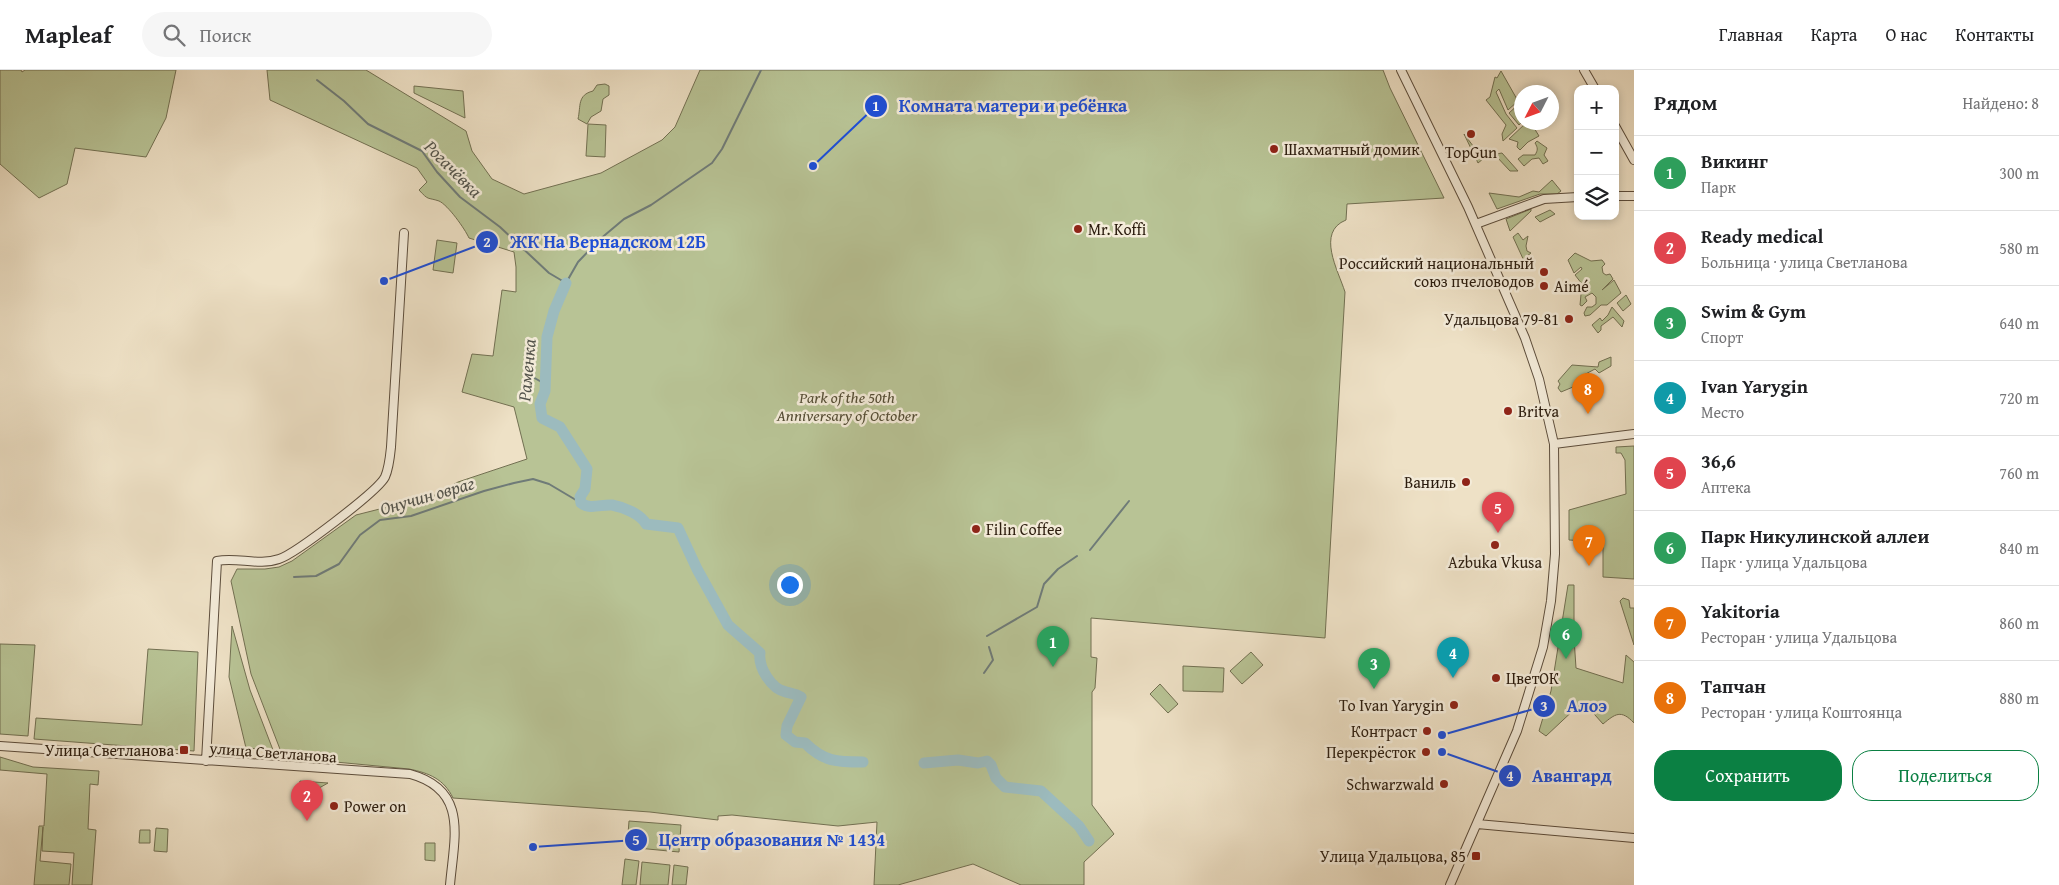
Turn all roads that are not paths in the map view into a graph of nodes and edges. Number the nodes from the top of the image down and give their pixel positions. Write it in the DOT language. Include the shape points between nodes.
graph roads {
  1 [pos="1401,70"];
  2 [pos="1584,70"];
  3 [pos="1593,85"];
  4 [pos="1617,130"];
  5 [pos="1634,160"];
  6 [pos="1619,196"];
  7 [pos="1634,196"];
  8 [pos="1574,197"];
  9 [pos="1476,224"];
  10 [pos="404,234"];
  11 [pos="1634,434"];
  12 [pos="1554,444"];
  13 [pos="0,746"];
  14 [pos="206,761"];
  15 [pos="1476,824"];
  16 [pos="1634,838"];
  17 [pos="450,885"];
  18 [pos="1450,885"];
  1 -- 9 [label="street"];
  2 -- 3 [label="street"];
  4 -- 5 [label="street"];
  6 -- 7 [label="street"];
  8 -- 9 [label="street" via="1544,199"];
  9 -- 12 [label="street" via="1535,365"];
  10 -- 14 [label="street" via="391,447 385,477 370,494 290,554 263,562 217,561"];
  11 -- 12 [label="street"];
  12 -- 15 [label="street" via="1555,557 1543,647 1517,731"];
  13 -- 14 [label="street, улица Светланова"];
  14 -- 17 [label="street, улица Светланова" via="410,774 428,780 443,792 455,821"];
  15 -- 16 [label="street"];
  15 -- 18 [label="street"];
}
